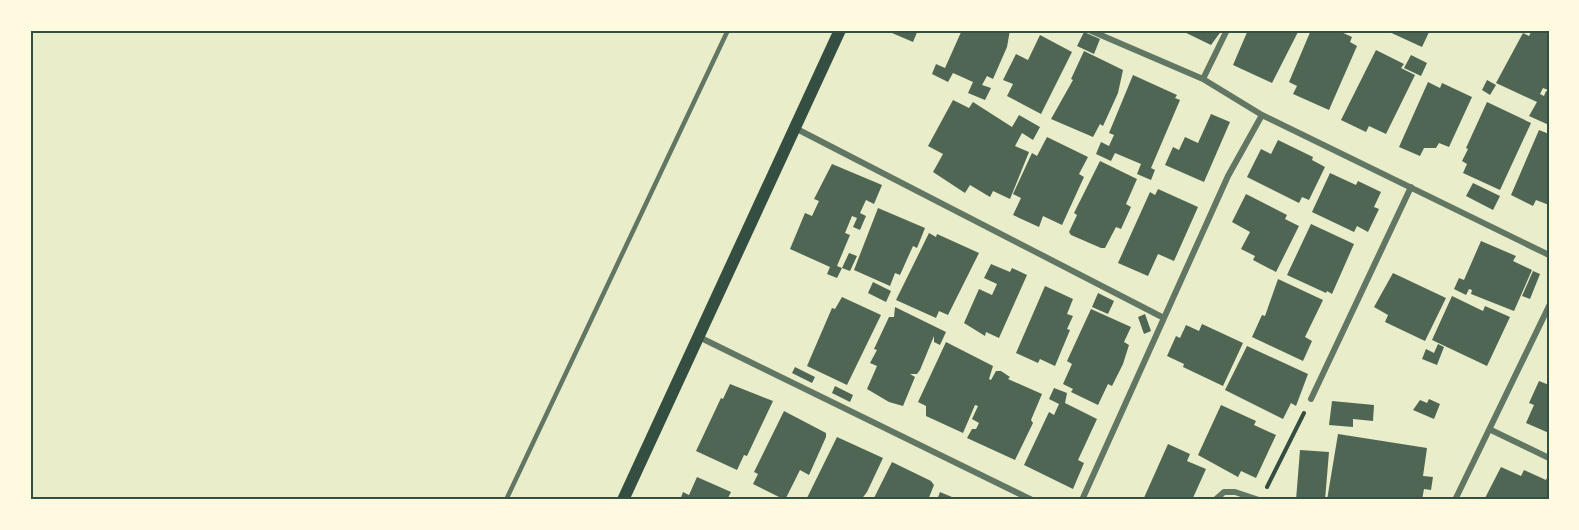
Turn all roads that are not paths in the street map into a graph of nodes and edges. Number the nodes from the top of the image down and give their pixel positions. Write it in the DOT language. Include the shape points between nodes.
graph roads {
  1 [pos="728,30"];
  2 [pos="840,30"];
  3 [pos="1089,30"];
  4 [pos="1227,30"];
  5 [pos="1203,80"];
  6 [pos="1262,116"];
  7 [pos="795,128"];
  8 [pos="1411,187"];
  9 [pos="1549,255"];
  10 [pos="1549,306"];
  11 [pos="1162,317"];
  12 [pos="699,337"];
  13 [pos="1311,399"];
  14 [pos="1491,430"];
  15 [pos="1549,458"];
  16 [pos="506,500"];
  17 [pos="623,500"];
  18 [pos="1032,500"];
  19 [pos="1082,500"];
  20 [pos="1215,500"];
  21 [pos="1259,500"];
  22 [pos="1455,500"];
  1 -- 16 [label="lane"];
  2 -- 7 [label="main road"];
  3 -- 5 [label="street"];
  4 -- 5 [label="street"];
  5 -- 6 [label="street"];
  6 -- 8 [label="street"];
  6 -- 11 [label="street" via="1227,176"];
  7 -- 11 [label="street"];
  7 -- 12 [label="main road"];
  8 -- 9 [label="street"];
  8 -- 13 [label="street"];
  10 -- 14 [label="street"];
  11 -- 19 [label="street"];
  12 -- 17 [label="main road"];
  12 -- 18 [label="street"];
  14 -- 15 [label="street"];
  14 -- 22 [label="street"];
  20 -- 21 [label="street" via="1224,492 1235,492"];
}
